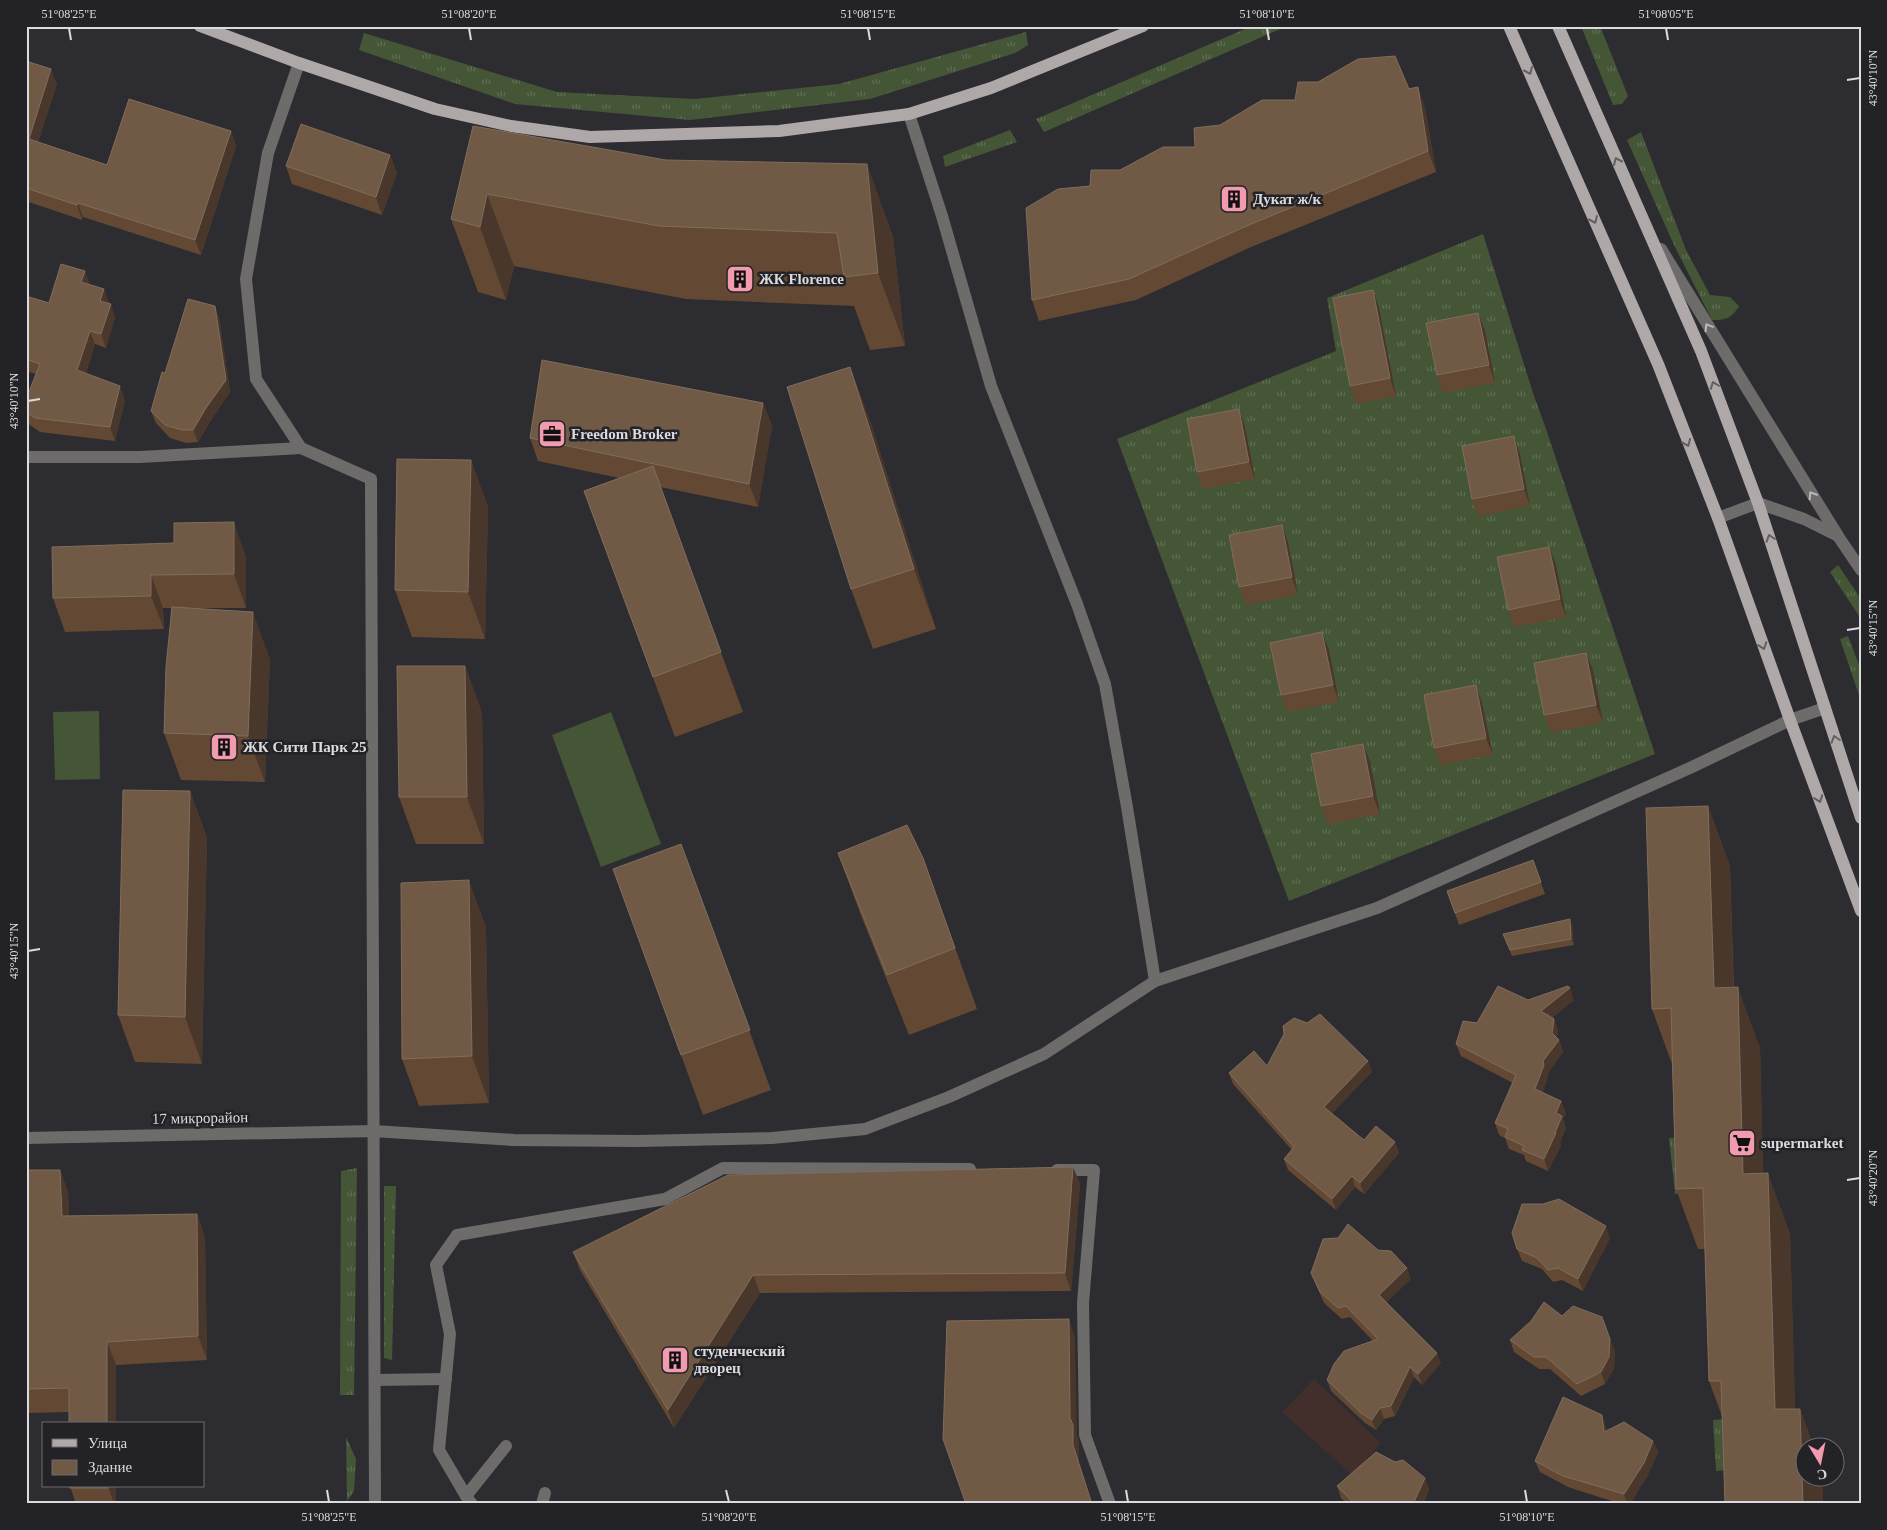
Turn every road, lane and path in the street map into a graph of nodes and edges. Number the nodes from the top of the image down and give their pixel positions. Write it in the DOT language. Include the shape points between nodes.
graph roads {
  1 [pos="200,26"];
  2 [pos="1144,26"];
  3 [pos="1509,26"];
  4 [pos="1558,26"];
  5 [pos="299,63"];
  6 [pos="909,114"];
  7 [pos="1644,222"];
  8 [pos="301,448"];
  9 [pos="26,458"];
  10 [pos="1758,502"];
  11 [pos="1718,518"];
  12 [pos="1838,536"];
  13 [pos="1861,570"];
  14 [pos="1825,708"];
  15 [pos="1790,720"];
  16 [pos="1861,818"];
  17 [pos="1861,911"];
  18 [pos="1155,981"];
  19 [pos="374,1131"];
  20 [pos="26,1138"];
  21 [pos="987,1170"];
  22 [pos="1045,1170"];
  23 [pos="446,1379"];
  24 [pos="375,1380"];
  25 [pos="506,1446"];
  26 [pos="469,1500"];
  27 [pos="375,1504"];
  28 [pos="1110,1504"];
  1 -- 5 [label="main road"];
  2 -- 6 [label="main road" via="992,88"];
  3 -- 11 [label="main road, one-way" via="1658,364"];
  7 -- 4 [label="main road, one-way"];
  5 -- 6 [label="main road" via="434,109 511,126 590,138 779,131"];
  5 -- 8 [label="street" via="268,153 246,279 256,379"];
  6 -- 18 [label="street" via="991,386 1105,684"];
  10 -- 7 [label="main road, one-way" via="1701,351"];
  12 -- 7 [label="street, one-way"];
  8 -- 9 [label="street" via="140,457"];
  8 -- 19 [label="street" via="371,480"];
  10 -- 11 [label="street"];
  10 -- 12 [label="street"];
  14 -- 10 [label="main road, one-way"];
  11 -- 15 [label="main road, one-way"];
  12 -- 13 [label="street"];
  14 -- 15 [label="street, 17 микрорайон"];
  16 -- 14 [label="main road, one-way"];
  15 -- 17 [label="main road, one-way"];
  15 -- 18 [label="street, 17 микрорайон" via="1377,908"];
  18 -- 19 [label="street, 17 микрорайон" via="1044,1054 950,1097 865,1129 772,1138 638,1141 514,1140"];
  19 -- 20 [label="street, 17 микрорайон"];
  19 -- 24 [label="street"];
  21 -- 23 [label="street" via="723,1168 665,1199 458,1235 436,1266 450,1334"];
  22 -- 28 [label="street" via="1094,1170 1084,1303 1085,1435"];
  23 -- 24 [label="street"];
  23 -- 26 [label="street" via="439,1450"];
  24 -- 27 [label="street"];
  25 -- 26 [label="street"];
}
